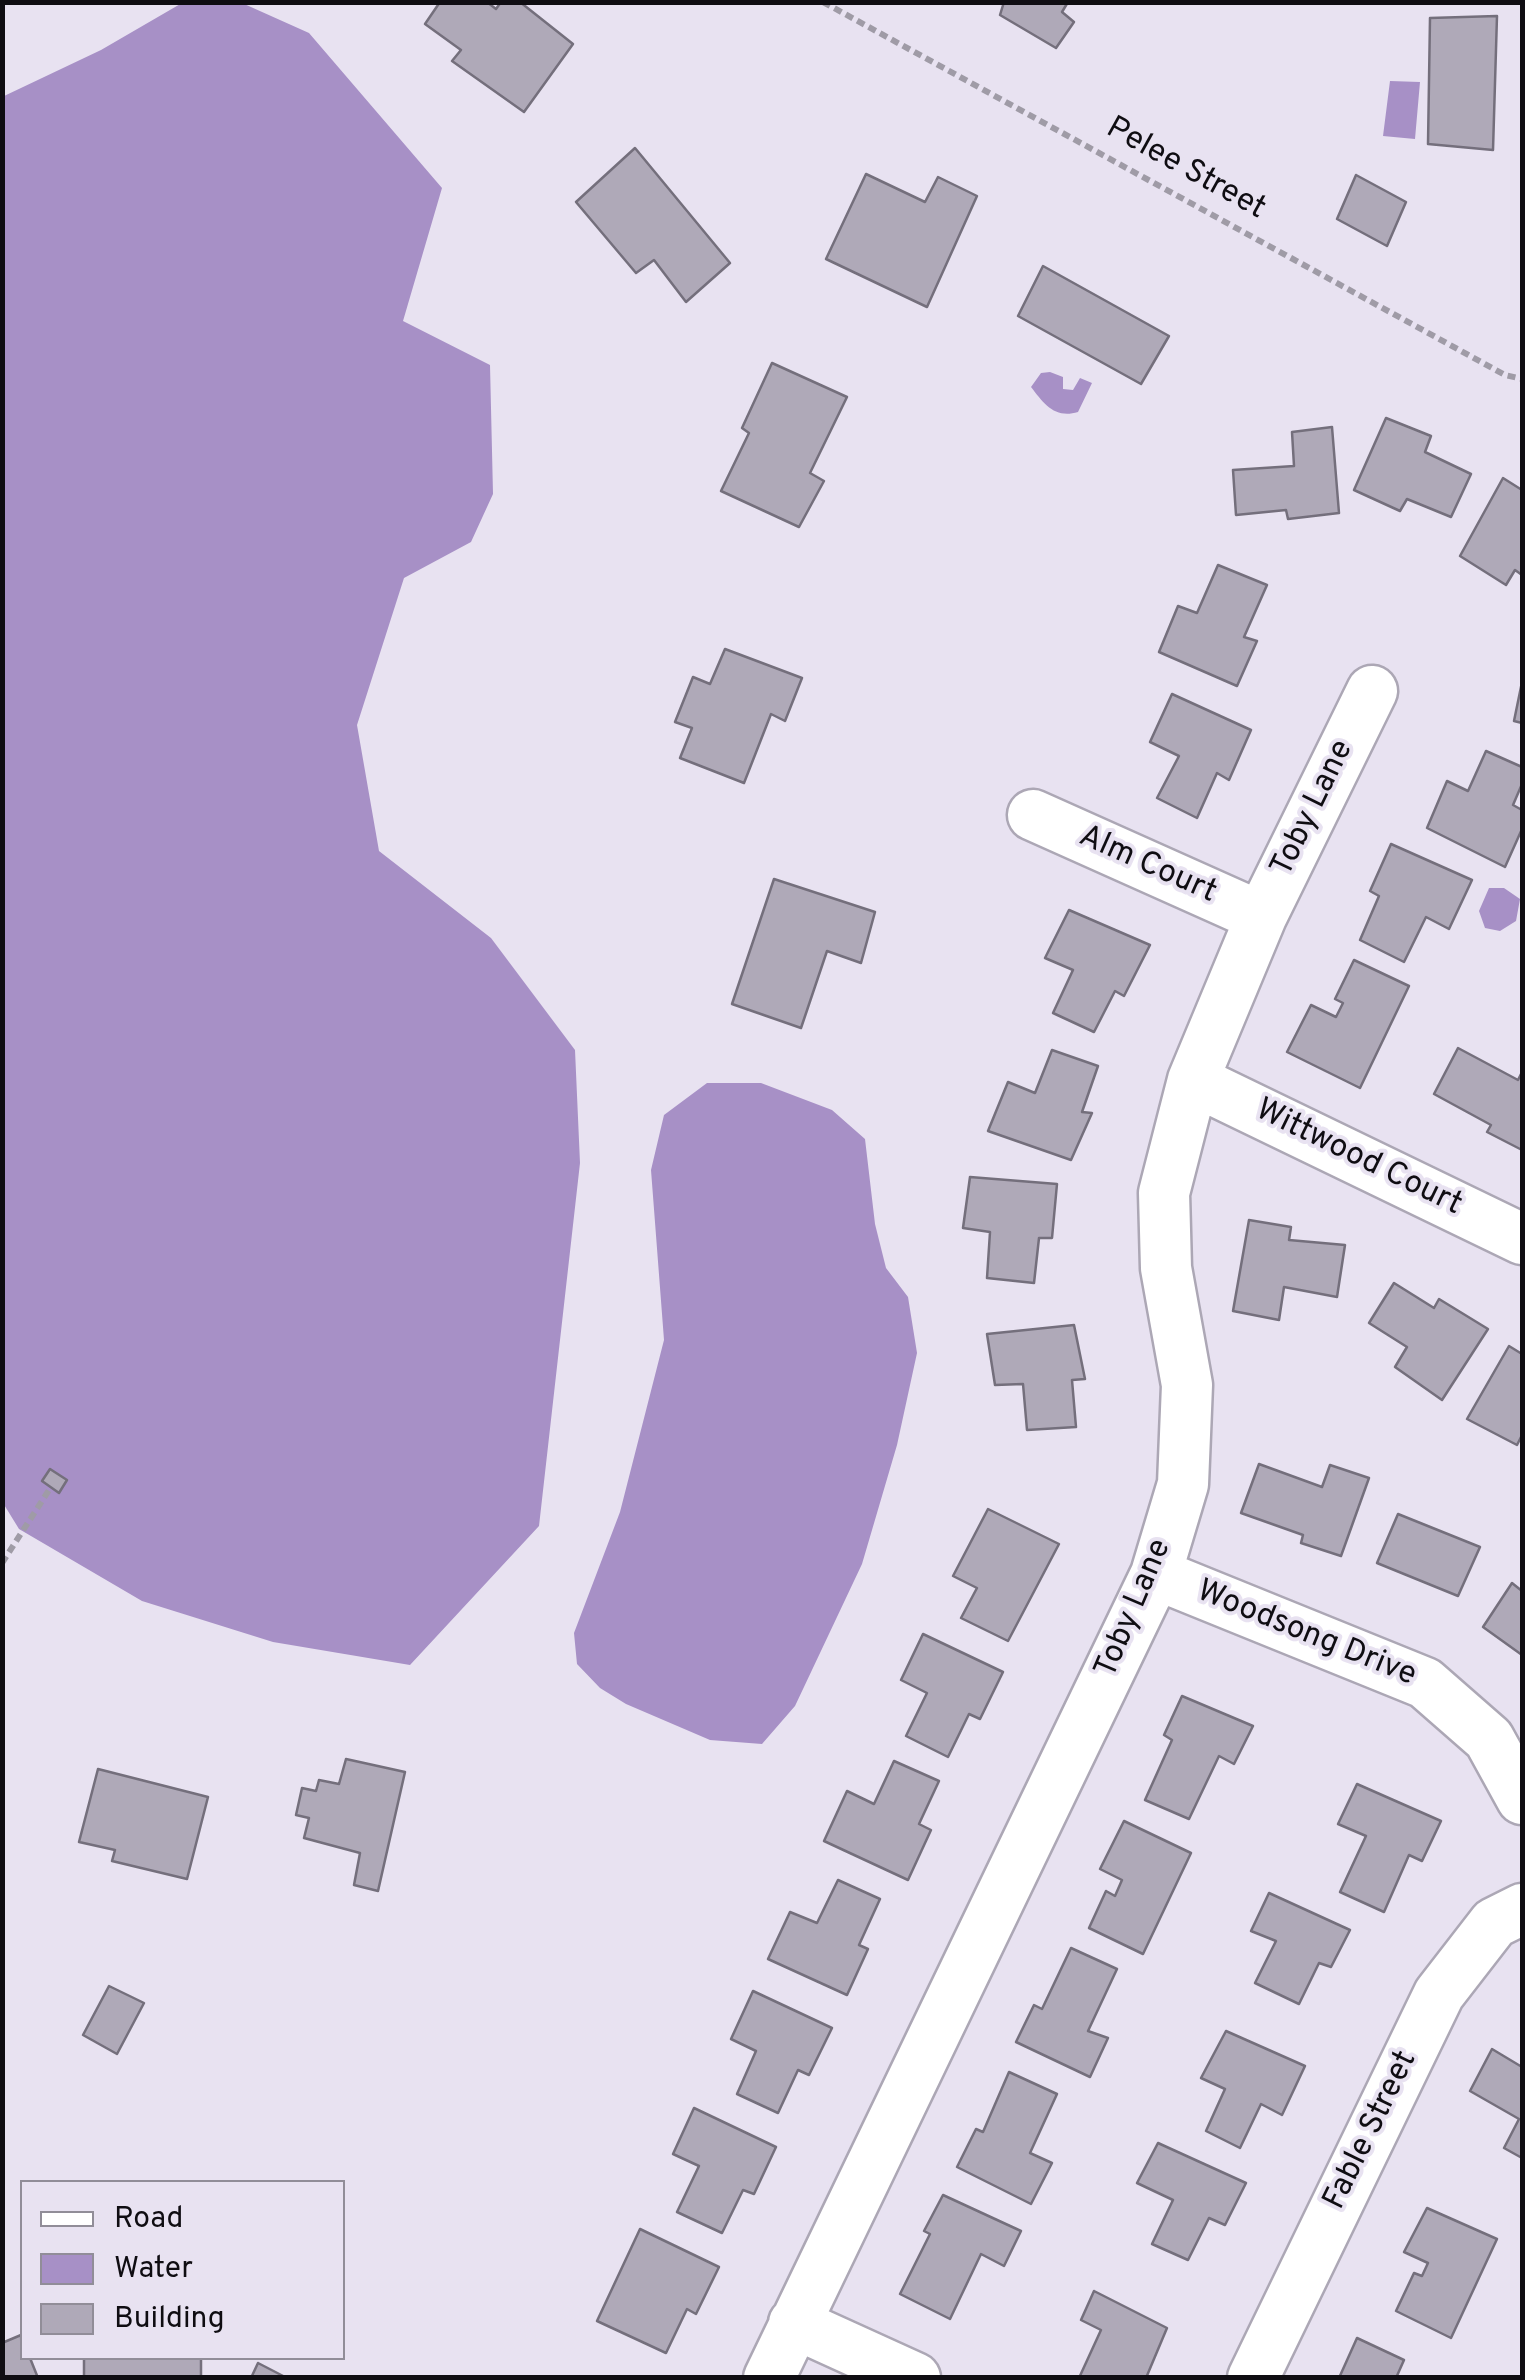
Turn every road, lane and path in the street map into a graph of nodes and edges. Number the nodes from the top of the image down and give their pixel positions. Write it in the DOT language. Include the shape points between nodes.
graph roads {
  1 [pos="823,2"];
  2 [pos="1522,379"];
  3 [pos="1372,691"];
  4 [pos="1034,815"];
  5 [pos="1261,917"];
  6 [pos="1193,1080"];
  7 [pos="1522,1238"];
  8 [pos="51,1487"];
  9 [pos="2,1563"];
  10 [pos="1156,1574"];
  11 [pos="1522,1799"];
  12 [pos="1522,1908"];
  13 [pos="794,2322"];
  14 [pos="769,2378"];
  15 [pos="915,2378"];
  16 [pos="1253,2378"];
  1 -- 2 [label="path, Pelee Street"];
  3 -- 5 [label="street, Toby Lane"];
  4 -- 5 [label="street, Alm Court"];
  5 -- 6 [label="street, Toby Lane"];
  6 -- 7 [label="street, Wittwood Court"];
  6 -- 10 [label="street, Toby Lane" via="1164,1192 1166,1268 1187,1385 1182,1484"];
  8 -- 9 [label="path"];
  10 -- 11 [label="street, Woodsong Drive" via="1425,1683 1489,1739"];
  10 -- 13 [label="street, Toby Lane"];
  12 -- 16 [label="street, Fable Street" via="1494,1923 1439,1994"];
  13 -- 14 [label="street, Toby Lane"];
  13 -- 15 [label="street"];
}
